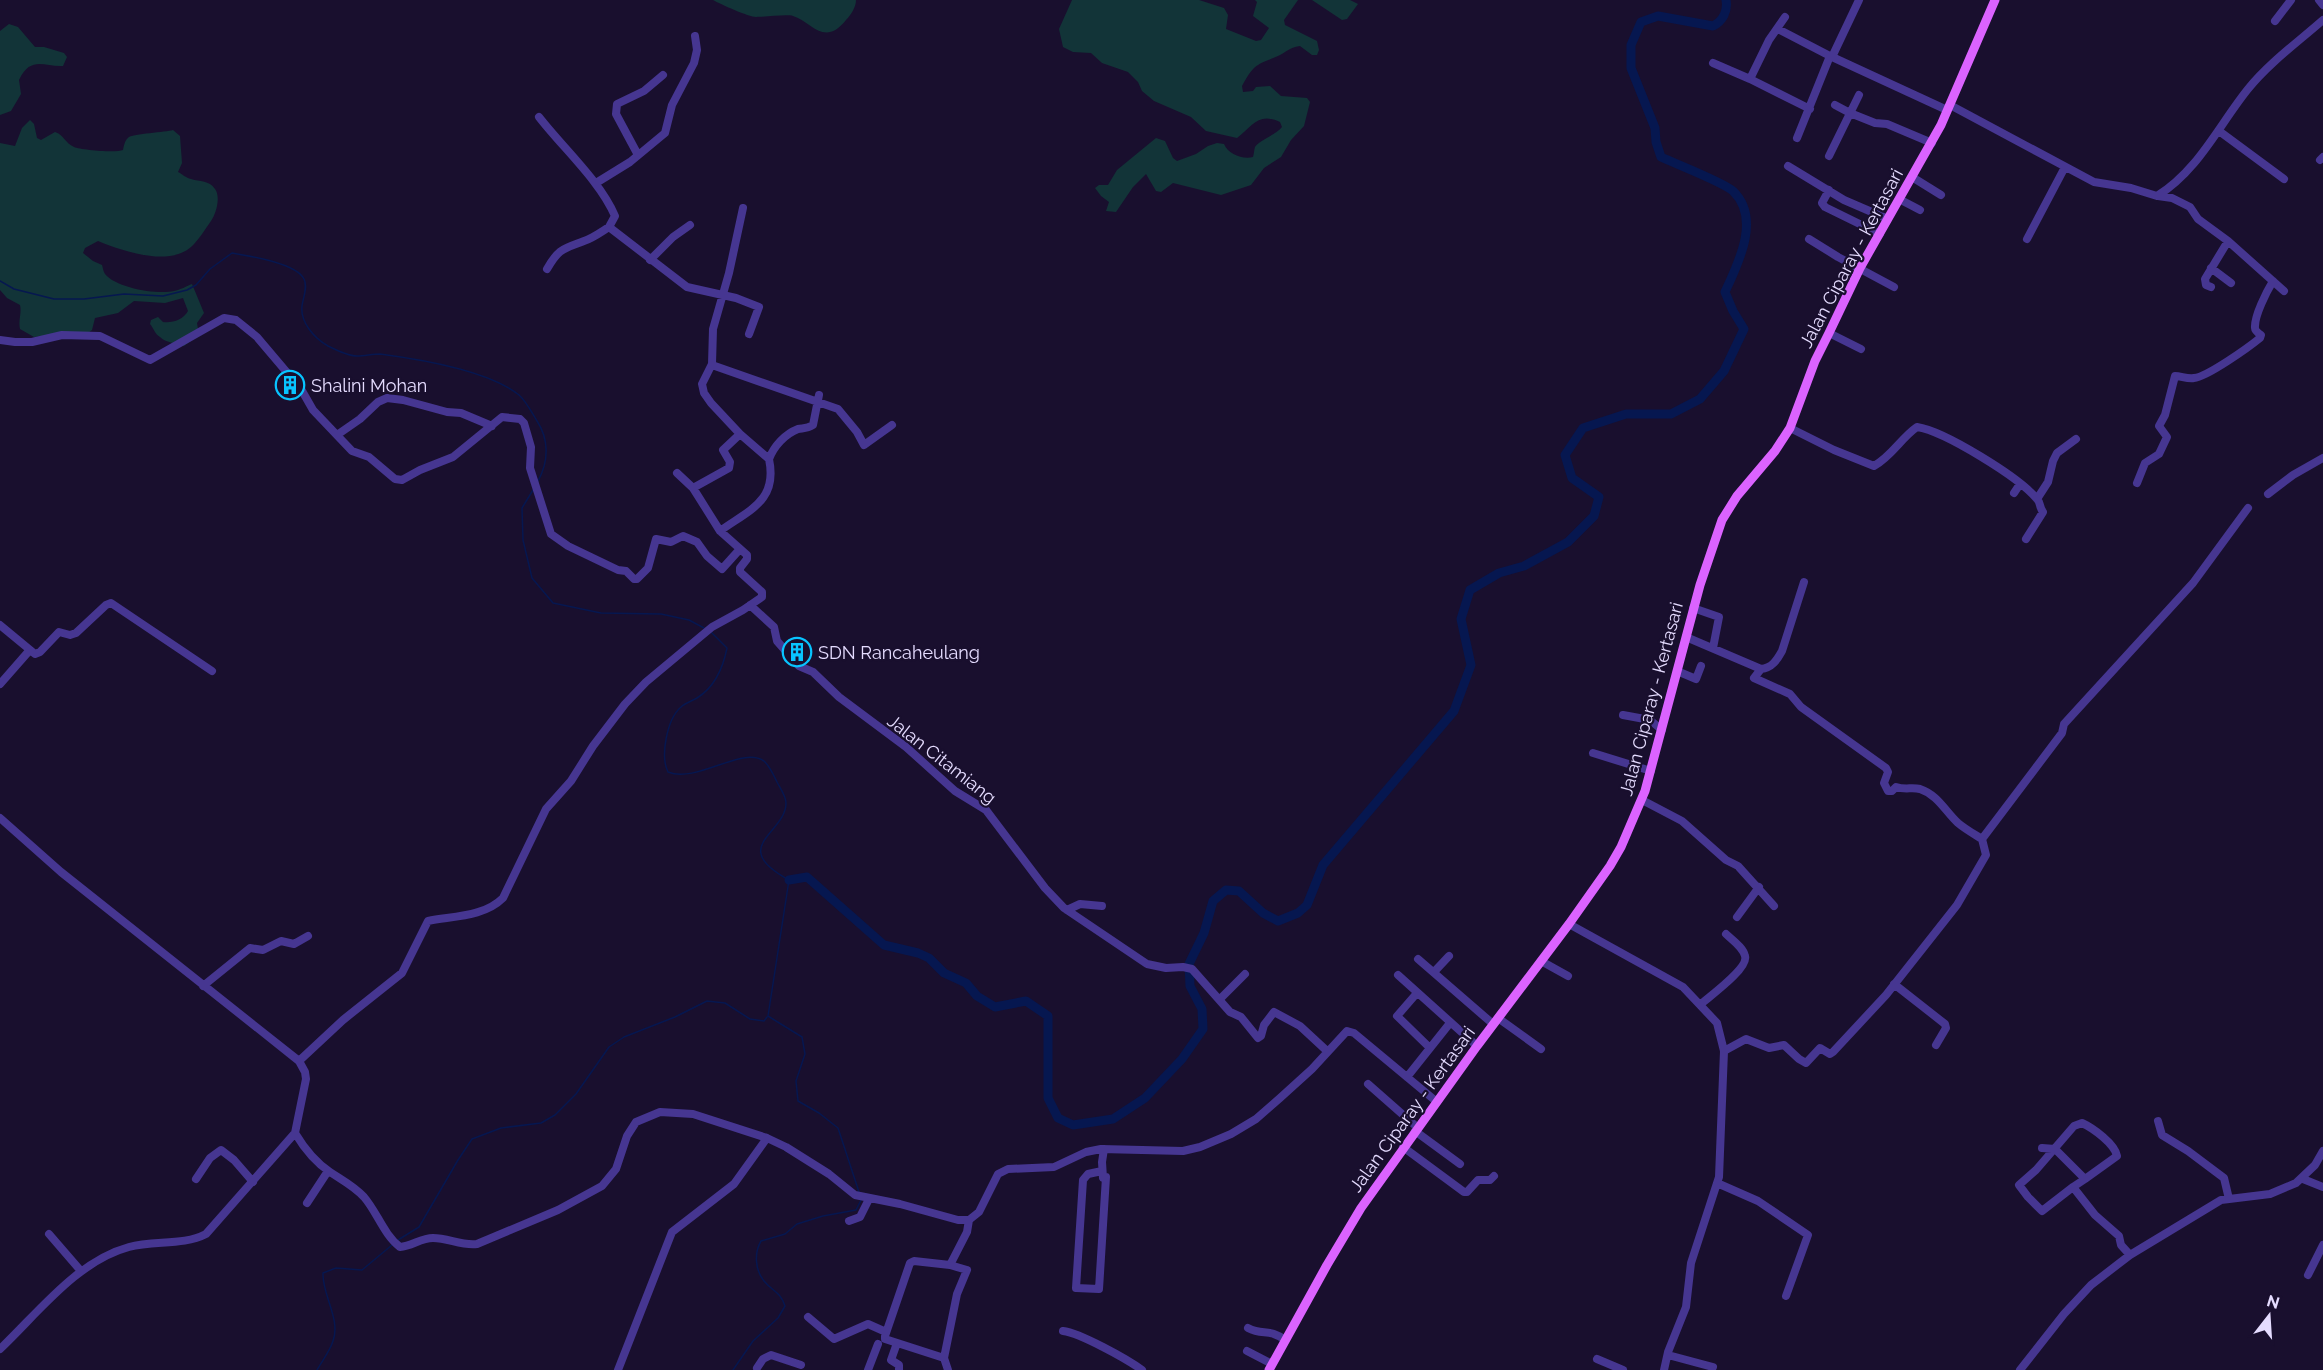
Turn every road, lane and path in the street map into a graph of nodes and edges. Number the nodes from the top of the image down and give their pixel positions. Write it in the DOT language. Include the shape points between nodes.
graph roads {
  1 [pos="1859,0"];
  2 [pos="1995,0"];
  3 [pos="2291,0"];
  4 [pos="2319,0"];
  5 [pos="2323,5"];
  6 [pos="1785,17"];
  7 [pos="2323,20"];
  8 [pos="2275,21"];
  9 [pos="1778,28"];
  10 [pos="695,36"];
  11 [pos="1831,57"];
  12 [pos="1713,63"];
  13 [pos="663,75"];
  14 [pos="1750,79"];
  15 [pos="1859,95"];
  16 [pos="1835,105"];
  17 [pos="1948,108"];
  18 [pos="1810,109"];
  19 [pos="1850,113"];
  20 [pos="539,117"];
  21 [pos="2219,131"];
  22 [pos="1797,138"];
  23 [pos="1932,143"];
  24 [pos="638,154"];
  25 [pos="1829,156"];
  26 [pos="1788,166"];
  27 [pos="2065,167"];
  28 [pos="1912,177"];
  29 [pos="2284,179"];
  30 [pos="596,183"];
  31 [pos="1828,190"];
  32 [pos="1941,195"];
  33 [pos="2157,196"];
  34 [pos="1899,199"];
  35 [pos="743,208"];
  36 [pos="1920,210"];
  37 [pos="1888,219"];
  38 [pos="690,225"];
  39 [pos="609,227"];
  40 [pos="1880,234"];
  41 [pos="1809,238"];
  42 [pos="2027,239"];
  43 [pos="2228,241"];
  44 [pos="651,260"];
  45 [pos="1860,268"];
  46 [pos="2211,268"];
  47 [pos="547,269"];
  48 [pos="2273,280"];
  49 [pos="2231,283"];
  50 [pos="1894,287"];
  51 [pos="2211,287"];
  52 [pos="2284,291"];
  53 [pos="723,295"];
  54 [pos="1829,333"];
  55 [pos="749,334"];
  56 [pos="0,340"];
  57 [pos="1861,349"];
  58 [pos="712,365"];
  59 [pos="819,398"];
  60 [pos="892,425"];
  61 [pos="492,426"];
  62 [pos="1791,428"];
  63 [pos="740,434"];
  64 [pos="337,435"];
  65 [pos="2076,440"];
  66 [pos="2323,458"];
  67 [pos="769,459"];
  68 [pos="677,472"];
  69 [pos="2137,483"];
  70 [pos="2020,484"];
  71 [pos="693,488"];
  72 [pos="2014,493"];
  73 [pos="2268,494"];
  74 [pos="2037,499"];
  75 [pos="2248,508"];
  76 [pos="720,531"];
  77 [pos="2026,539"];
  78 [pos="740,549"];
  79 [pos="1804,582"];
  80 [pos="750,605"];
  81 [pos="1693,608"];
  82 [pos="0,625"];
  83 [pos="1686,637"];
  84 [pos="1713,648"];
  85 [pos="29,651"];
  86 [pos="1701,666"];
  87 [pos="1761,669"];
  88 [pos="1677,670"];
  89 [pos="212,671"];
  90 [pos="0,684"];
  91 [pos="1623,715"];
  92 [pos="1662,730"];
  93 [pos="1593,753"];
  94 [pos="1651,771"];
  95 [pos="1642,800"];
  96 [pos="0,818"];
  97 [pos="1982,839"];
  98 [pos="1759,887"];
  99 [pos="1102,906"];
  100 [pos="1774,906"];
  101 [pos="1067,910"];
  102 [pos="1737,917"];
  103 [pos="1569,924"];
  104 [pos="1726,934"];
  105 [pos="308,936"];
  106 [pos="1449,956"];
  107 [pos="1418,960"];
  108 [pos="1541,961"];
  109 [pos="1434,972"];
  110 [pos="1245,974"];
  111 [pos="1398,975"];
  112 [pos="1568,976"];
  113 [pos="1894,984"];
  114 [pos="203,986"];
  115 [pos="1417,993"];
  116 [pos="1220,999"];
  117 [pos="1701,1004"];
  118 [pos="1496,1021"];
  119 [pos="1450,1023"];
  120 [pos="1936,1045"];
  121 [pos="1477,1046"];
  122 [pos="1430,1048"];
  123 [pos="1541,1049"];
  124 [pos="1327,1051"];
  125 [pos="1724,1051"];
  126 [pos="298,1061"];
  127 [pos="1407,1077"];
  128 [pos="1368,1084"];
  129 [pos="1437,1102"];
  130 [pos="2158,1121"];
  131 [pos="1417,1130"];
  132 [pos="295,1133"];
  133 [pos="767,1138"];
  134 [pos="1403,1147"];
  135 [pos="2042,1148"];
  136 [pos="1104,1149"];
  137 [pos="2055,1149"];
  138 [pos="2323,1151"];
  139 [pos="1460,1164"];
  140 [pos="328,1171"];
  141 [pos="1102,1172"];
  142 [pos="1494,1176"];
  143 [pos="196,1179"];
  144 [pos="2085,1179"];
  145 [pos="2303,1179"];
  146 [pos="252,1182"];
  147 [pos="1718,1184"];
  148 [pos="2073,1187"];
  149 [pos="2323,1187"];
  150 [pos="867,1198"];
  151 [pos="2229,1199"];
  152 [pos="307,1203"];
  153 [pos="969,1220"];
  154 [pos="849,1221"];
  155 [pos="49,1234"];
  156 [pos="2323,1245"];
  157 [pos="2130,1255"];
  158 [pos="950,1265"];
  159 [pos="81,1271"];
  160 [pos="2308,1275"];
  161 [pos="1786,1296"];
  162 [pos="808,1317"];
  163 [pos="1248,1328"];
  164 [pos="1063,1331"];
  165 [pos="886,1332"];
  166 [pos="1285,1340"];
  167 [pos="897,1342"];
  168 [pos="878,1344"];
  169 [pos="0,1349"];
  170 [pos="1247,1351"];
  171 [pos="1668,1355"];
  172 [pos="944,1358"];
  173 [pos="1597,1359"];
  174 [pos="748,1363"];
  175 [pos="801,1365"];
  176 [pos="1270,1367"];
  177 [pos="1713,1367"];
  178 [pos="758,1369"];
  179 [pos="618,1370"];
  180 [pos="868,1370"];
  181 [pos="899,1370"];
  182 [pos="948,1370"];
  183 [pos="1142,1370"];
  184 [pos="1623,1370"];
  185 [pos="1664,1370"];
  186 [pos="2020,1370"];
  1 -- 11 [label="street"];
  2 -- 17 [label="main road, Jalan Ciparay - Kertasari"];
  3 -- 8 [label="street"];
  4 -- 5 [label="street"];
  6 -- 9 [label="street"];
  7 -- 21 [label="street" via="2250,86"];
  9 -- 11 [label="street"];
  9 -- 14 [label="street"];
  10 -- 24 [label="street" via="696,56 672,105 666,130"];
  11 -- 17 [label="street"];
  11 -- 18 [label="street"];
  12 -- 14 [label="street"];
  13 -- 24 [label="street" via="644,91 617,104 616,114"];
  14 -- 18 [label="street"];
  15 -- 19 [label="street"];
  16 -- 19 [label="street"];
  17 -- 23 [label="main road, Jalan Ciparay - Kertasari"];
  17 -- 27 [label="street"];
  18 -- 22 [label="street"];
  19 -- 23 [label="street"];
  19 -- 25 [label="street"];
  20 -- 30 [label="street"];
  21 -- 29 [label="street"];
  21 -- 33 [label="street" via="2196,162"];
  23 -- 28 [label="main road, Jalan Ciparay - Kertasari"];
  24 -- 30 [label="street"];
  26 -- 31 [label="street"];
  27 -- 33 [label="street" via="2094,182"];
  27 -- 42 [label="street"];
  28 -- 32 [label="street"];
  28 -- 34 [label="main road, Jalan Ciparay - Kertasari"];
  30 -- 39 [label="street" via="615,216"];
  31 -- 37 [label="street"];
  31 -- 40 [label="street" via="1822,202 1825,207"];
  33 -- 43 [label="street" via="2190,207 2198,219"];
  34 -- 36 [label="street"];
  34 -- 37 [label="main road, Jalan Ciparay - Kertasari"];
  35 -- 53 [label="street"];
  37 -- 40 [label="main road, Jalan Ciparay - Kertasari"];
  38 -- 44 [label="street"];
  39 -- 44 [label="street"];
  39 -- 47 [label="street" via="569,245"];
  40 -- 45 [label="main road, Jalan Ciparay - Kertasari"];
  41 -- 45 [label="street"];
  43 -- 46 [label="street"];
  43 -- 48 [label="street"];
  44 -- 53 [label="street" via="687,287"];
  45 -- 50 [label="street"];
  45 -- 54 [label="main road, Jalan Ciparay - Kertasari"];
  46 -- 49 [label="street"];
  46 -- 51 [label="street" via="2205,282"];
  48 -- 52 [label="street"];
  48 -- 69 [label="street" via="2255,326 2260,338 2199,377 2175,376 2159,426 2167,437 2159,454 2145,464"];
  53 -- 55 [label="street" via="759,307"];
  53 -- 58 [label="street" via="713,329"];
  54 -- 57 [label="street"];
  54 -- 62 [label="main road, Jalan Ciparay - Kertasari"];
  56 -- 64 [label="street" via="32,342 62,335 100,336 150,360 224,318 236,320 257,337"];
  58 -- 59 [label="street"];
  58 -- 63 [label="street" via="702,384 704,393"];
  59 -- 60 [label="street" via="841,411 864,445"];
  59 -- 67 [label="street" via="813,425 785,436"];
  61 -- 64 [label="street" via="462,413 382,399"];
  61 -- 64 [label="street" via="453,457 402,480 394,479 369,457 352,451"];
  61 -- 78 [label="street" via="505,416 524,423 531,447 530,468 551,534 583,554 626,570 637,579 648,568 656,539 670,542 683,536 697,542 722,569"];
  62 -- 70 [label="street" via="1874,466 1917,427 1929,429"];
  62 -- 81 [label="main road, Jalan Ciparay - Kertasari" via="1722,520"];
  63 -- 67 [label="street"];
  63 -- 71 [label="street" via="723,451 729,468"];
  65 -- 74 [label="street" via="2057,453 2048,482"];
  66 -- 73 [label="street"];
  67 -- 76 [label="street" via="772,471 764,498"];
  68 -- 71 [label="street"];
  70 -- 72 [label="street"];
  70 -- 74 [label="street"];
  71 -- 76 [label="street"];
  74 -- 77 [label="street" via="2043,512"];
  75 -- 97 [label="street" via="2193,583 2073,713"];
  76 -- 78 [label="street"];
  78 -- 80 [label="street" via="748,558 740,573 763,594"];
  79 -- 87 [label="street" via="1782,651 1777,661"];
  80 -- 101 [label="street, Jalan Citamiang" via="774,627 777,641 799,666 813,672 955,790 988,812 1045,888"];
  80 -- 126 [label="street" via="712,627 646,681 625,704 571,782 546,809 503,898 483,911 428,921 402,973"];
  81 -- 83 [label="main road, Jalan Ciparay - Kertasari"];
  81 -- 84 [label="street" via="1719,617"];
  82 -- 85 [label="street"];
  83 -- 84 [label="street"];
  83 -- 88 [label="main road, Jalan Ciparay - Kertasari"];
  84 -- 87 [label="street"];
  85 -- 89 [label="street" via="40,652 59,632 73,635 111,603"];
  85 -- 90 [label="street"];
  86 -- 88 [label="street" via="1696,679"];
  87 -- 97 [label="street" via="1755,678 1790,694 1801,708 1886,768 1886,789 1925,791 1944,805 1958,823"];
  88 -- 92 [label="main road, Jalan Ciparay - Kertasari"];
  91 -- 92 [label="street" via="1650,720"];
  92 -- 94 [label="main road, Jalan Ciparay - Kertasari"];
  93 -- 94 [label="street"];
  94 -- 95 [label="main road, Jalan Ciparay - Kertasari"];
  95 -- 98 [label="street" via="1682,821"];
  95 -- 103 [label="main road, Jalan Ciparay - Kertasari" via="1610,866"];
  96 -- 114 [label="street"];
  97 -- 113 [label="street" via="1986,855 1957,905"];
  98 -- 100 [label="street"];
  98 -- 102 [label="street"];
  99 -- 101 [label="street" via="1080,904"];
  101 -- 116 [label="street, Jalan Citamiang" via="1143,962 1187,968"];
  103 -- 108 [label="main road, Jalan Ciparay - Kertasari"];
  103 -- 117 [label="street" via="1683,987"];
  104 -- 117 [label="street" via="1746,956 1745,963"];
  105 -- 114 [label="street" via="294,944 281,941 263,950 250,948"];
  106 -- 109 [label="street"];
  107 -- 109 [label="street"];
  108 -- 112 [label="street"];
  108 -- 118 [label="main road, Jalan Ciparay - Kertasari"];
  109 -- 118 [label="street"];
  110 -- 116 [label="street"];
  111 -- 115 [label="street"];
  113 -- 120 [label="street" via="1946,1025"];
  113 -- 125 [label="street" via="1831,1054 1821,1048 1806,1063 1786,1046 1769,1048 1746,1039"];
  114 -- 126 [label="street"];
  115 -- 119 [label="street"];
  115 -- 122 [label="street" via="1397,1016"];
  116 -- 124 [label="street" via="1258,1038 1275,1013 1300,1026"];
  117 -- 125 [label="street" via="1717,1023"];
  118 -- 121 [label="main road, Jalan Ciparay - Kertasari"];
  118 -- 123 [label="street"];
  119 -- 121 [label="street"];
  119 -- 122 [label="street"];
  121 -- 129 [label="main road, Jalan Ciparay - Kertasari"];
  122 -- 127 [label="street"];
  124 -- 127 [label="street" via="1349,1031"];
  124 -- 136 [label="street" via="1312,1070 1256,1119 1231,1134 1183,1150"];
  125 -- 147 [label="street"];
  126 -- 132 [label="street" via="306,1079"];
  127 -- 129 [label="street"];
  128 -- 131 [label="street"];
  129 -- 131 [label="main road, Jalan Ciparay - Kertasari"];
  130 -- 151 [label="street" via="2162,1135 2224,1178"];
  131 -- 134 [label="main road, Jalan Ciparay - Kertasari"];
  131 -- 139 [label="street"];
  132 -- 140 [label="street"];
  132 -- 146 [label="street"];
  133 -- 140 [label="street" via="693,1114 660,1112 631,1128 610,1180 588,1195 477,1244 436,1238 404,1247 395,1242 366,1199 348,1182"];
  133 -- 150 [label="street" via="829,1174 855,1195"];
  133 -- 179 [label="street" via="734,1184 672,1232"];
  134 -- 142 [label="street" via="1464,1192 1478,1180"];
  134 -- 166 [label="main road, Jalan Ciparay - Kertasari" via="1349,1227"];
  135 -- 137 [label="street"];
  136 -- 141 [label="street"];
  136 -- 153 [label="street" via="1086,1152 1054,1167 1001,1172 979,1212"];
  137 -- 144 [label="street"];
  137 -- 144 [label="street" via="2074,1126 2082,1123 2116,1151 2117,1156"];
  137 -- 148 [label="street" via="2019,1185 2042,1211"];
  138 -- 145 [label="street"];
  140 -- 152 [label="street"];
  141 -- 141 [label="street" via="1106,1178 1099,1289 1076,1288 1083,1180 1088,1174"];
  143 -- 146 [label="street" via="210,1158 221,1150"];
  144 -- 148 [label="street"];
  145 -- 149 [label="street"];
  145 -- 151 [label="street" via="2270,1194"];
  146 -- 159 [label="street" via="206,1234 192,1240 130,1247"];
  147 -- 161 [label="street" via="1758,1201 1808,1235"];
  147 -- 171 [label="street" via="1690,1263 1686,1307"];
  148 -- 157 [label="street" via="2095,1215 2119,1236"];
  150 -- 153 [label="street"];
  150 -- 154 [label="street" via="860,1216"];
  151 -- 157 [label="street" via="2212,1205"];
  153 -- 158 [label="street"];
  155 -- 159 [label="street"];
  156 -- 160 [label="street"];
  157 -- 186 [label="street" via="2091,1285"];
  158 -- 165 [label="street" via="912,1261"];
  158 -- 172 [label="street" via="967,1270 957,1296"];
  159 -- 169 [label="street"];
  162 -- 165 [label="street" via="834,1339 868,1324"];
  163 -- 166 [label="street" via="1276,1333"];
  164 -- 183 [label="street"];
  165 -- 167 [label="street" via="885,1339"];
  166 -- 176 [label="main road, Jalan Ciparay - Kertasari"];
  167 -- 172 [label="street"];
  167 -- 181 [label="street" via="891,1360 899,1365"];
  168 -- 180 [label="street"];
  170 -- 176 [label="street"];
  171 -- 177 [label="street"];
  171 -- 185 [label="street"];
  172 -- 182 [label="street"];
  173 -- 184 [label="street"];
  174 -- 178 [label="street"];
  175 -- 178 [label="street" via="771,1355"];
}
